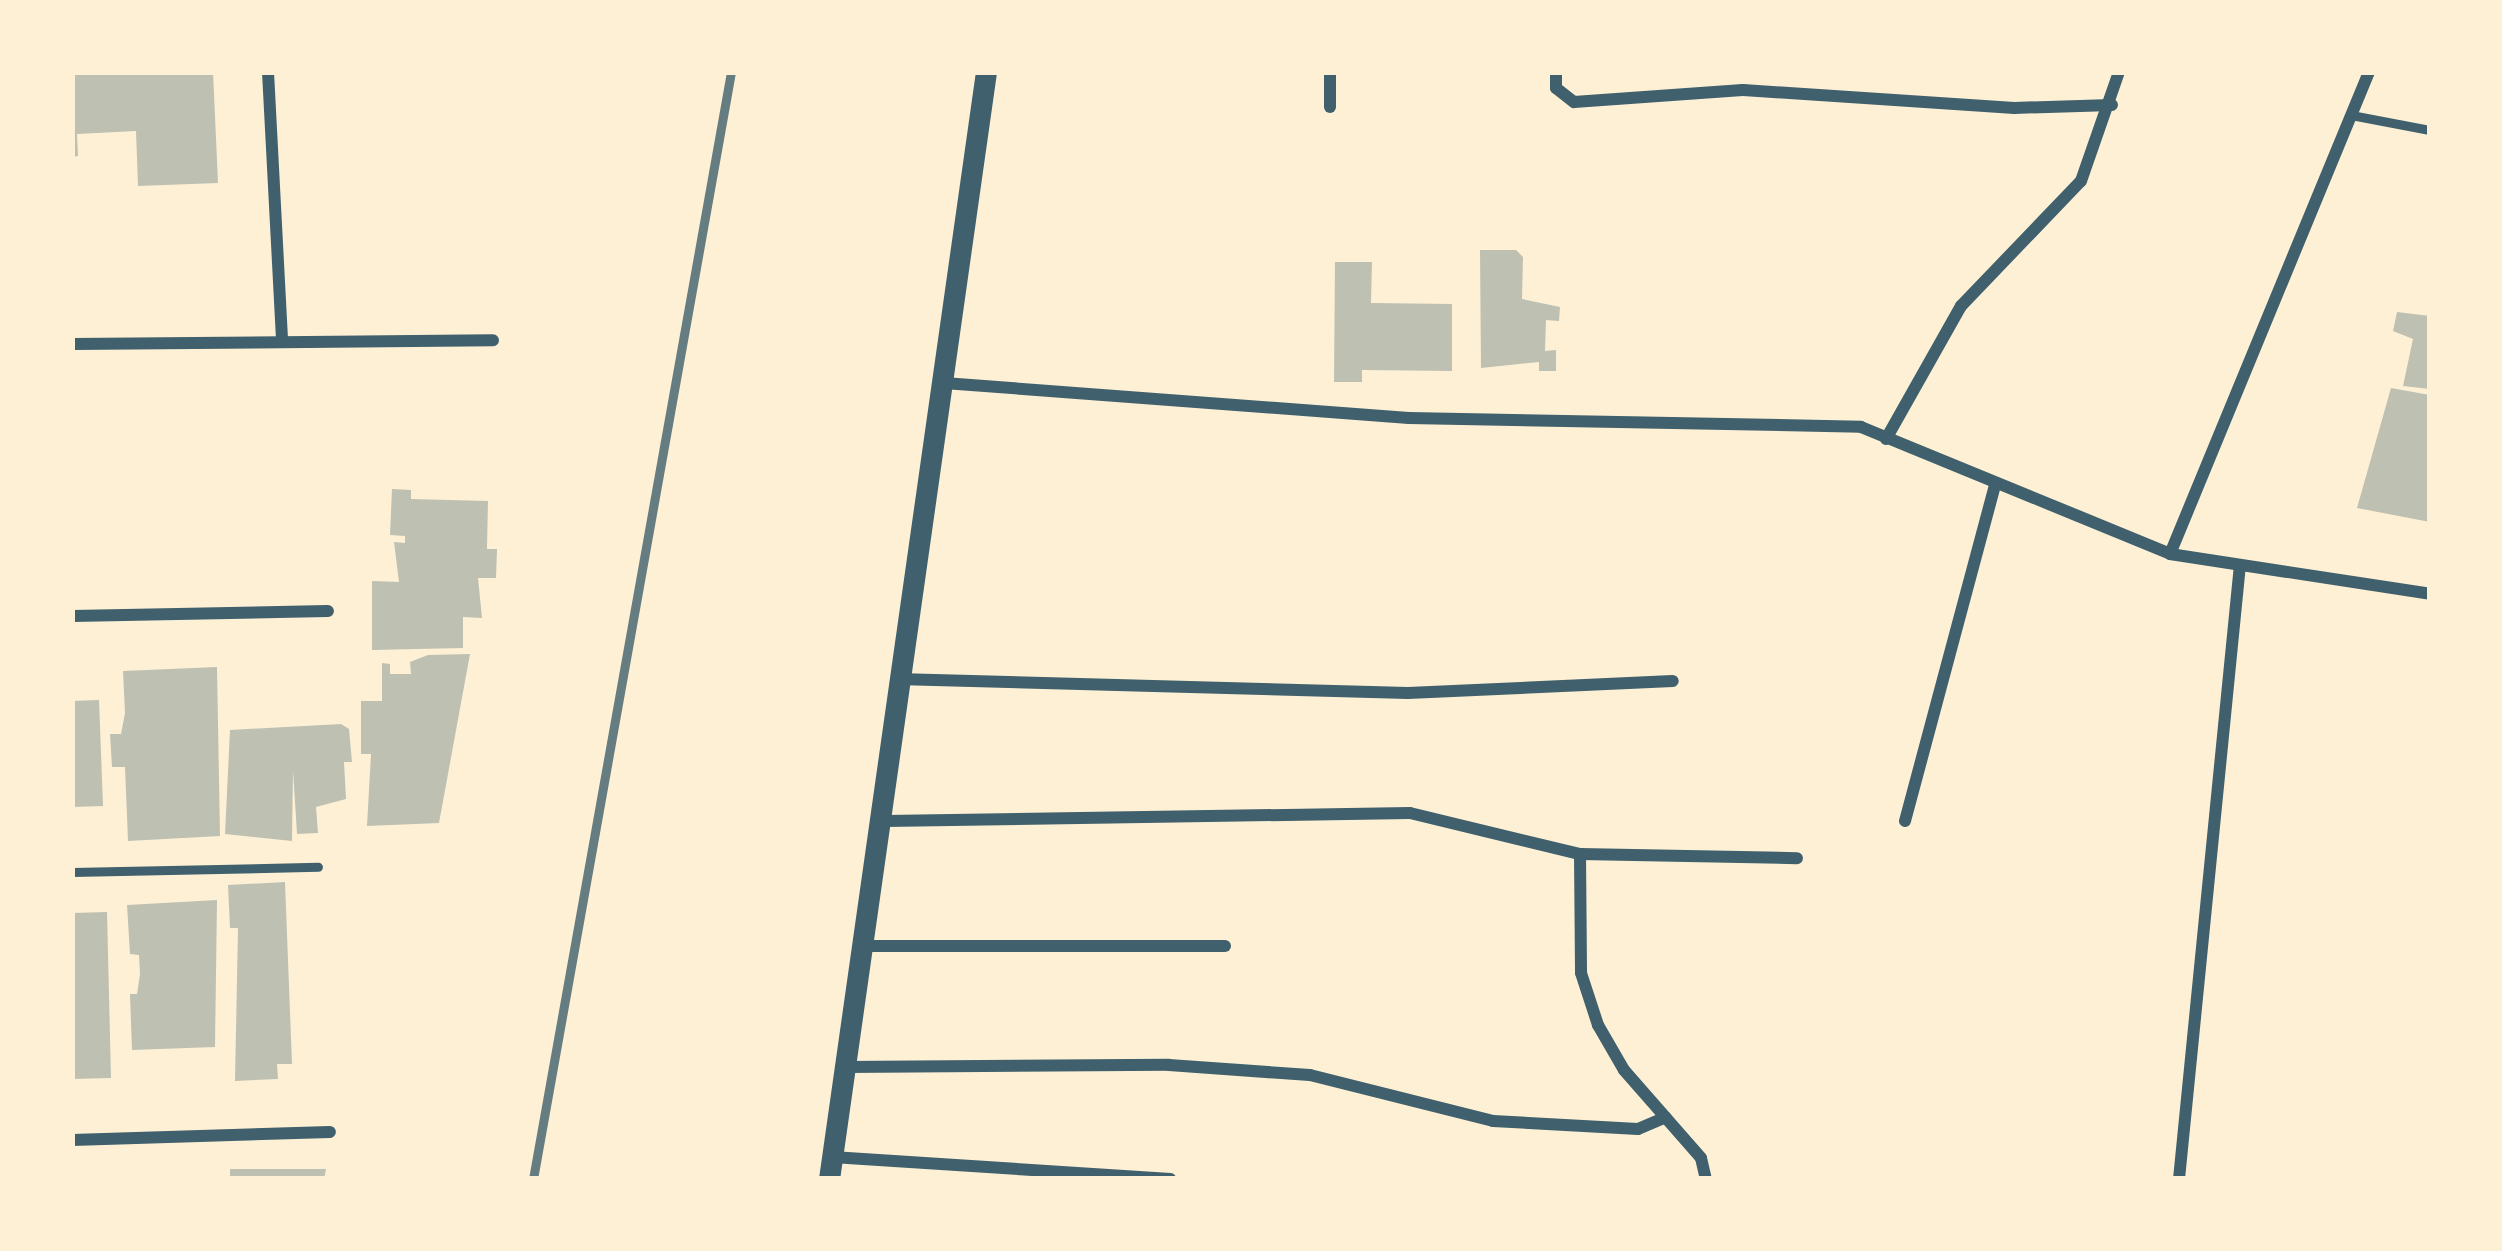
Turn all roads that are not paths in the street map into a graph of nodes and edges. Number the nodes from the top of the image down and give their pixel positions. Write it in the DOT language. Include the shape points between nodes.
graph roads {
  1 [pos="268,72"];
  2 [pos="986,72"];
  3 [pos="1330,72"];
  4 [pos="1556,72"];
  5 [pos="2119,72"];
  6 [pos="2369,72"];
  7 [pos="2112,105"];
  8 [pos="1330,107"];
  9 [pos="2351,115"];
  10 [pos="2430,130"];
  11 [pos="494,340"];
  12 [pos="282,342"];
  13 [pos="72,344"];
  14 [pos="944,383"];
  15 [pos="1886,439"];
  16 [pos="1995,484"];
  17 [pos="2170,554"];
  18 [pos="2240,565"];
  19 [pos="2430,594"];
  20 [pos="328,611"];
  21 [pos="72,616"];
  22 [pos="896,679"];
  23 [pos="1673,681"];
  24 [pos="1905,820"];
  25 [pos="885,821"];
  26 [pos="1580,854"];
  27 [pos="1797,859"];
  28 [pos="318,867"];
  29 [pos="72,872"];
  30 [pos="865,946"];
  31 [pos="1225,946"];
  32 [pos="845,1067"];
  33 [pos="1671,1122"];
  34 [pos="330,1132"];
  35 [pos="72,1140"];
  36 [pos="831,1168"];
  37 [pos="1170,1179"];
  38 [pos="1706,1179"];
  39 [pos="2179,1179"];
  1 -- 12 [label="street"];
  2 -- 14 [label="street"];
  3 -- 8 [label="street"];
  4 -- 7 [label="street" via="1556,88 1574,102 1742,90 2014,108"];
  5 -- 7 [label="street"];
  6 -- 9 [label="street"];
  7 -- 15 [label="street" via="2081,182 1960,306"];
  9 -- 10 [label="lane"];
  9 -- 17 [label="street"];
  11 -- 12 [label="street"];
  12 -- 13 [label="street"];
  14 -- 15 [label="street" via="1408,418 1825,424"];
  14 -- 22 [label="street"];
  15 -- 16 [label="street"];
  16 -- 17 [label="street"];
  16 -- 24 [label="street"];
  17 -- 18 [label="street"];
  18 -- 19 [label="street"];
  18 -- 39 [label="street"];
  20 -- 21 [label="street"];
  22 -- 23 [label="street" via="1408,693"];
  22 -- 25 [label="street"];
  25 -- 26 [label="street" via="1410,813"];
  25 -- 30 [label="street"];
  26 -- 27 [label="street"];
  26 -- 33 [label="street" via="1581,973 1624,1070"];
  28 -- 29 [label="lane"];
  30 -- 31 [label="street"];
  30 -- 32 [label="street"];
  32 -- 33 [label="street" via="1169,1065 1310,1075 1492,1121 1638,1129"];
  32 -- 36 [label="street"];
  33 -- 38 [label="street" via="1701,1158"];
  34 -- 35 [label="street"];
  36 -- 37 [label="street"];
}
